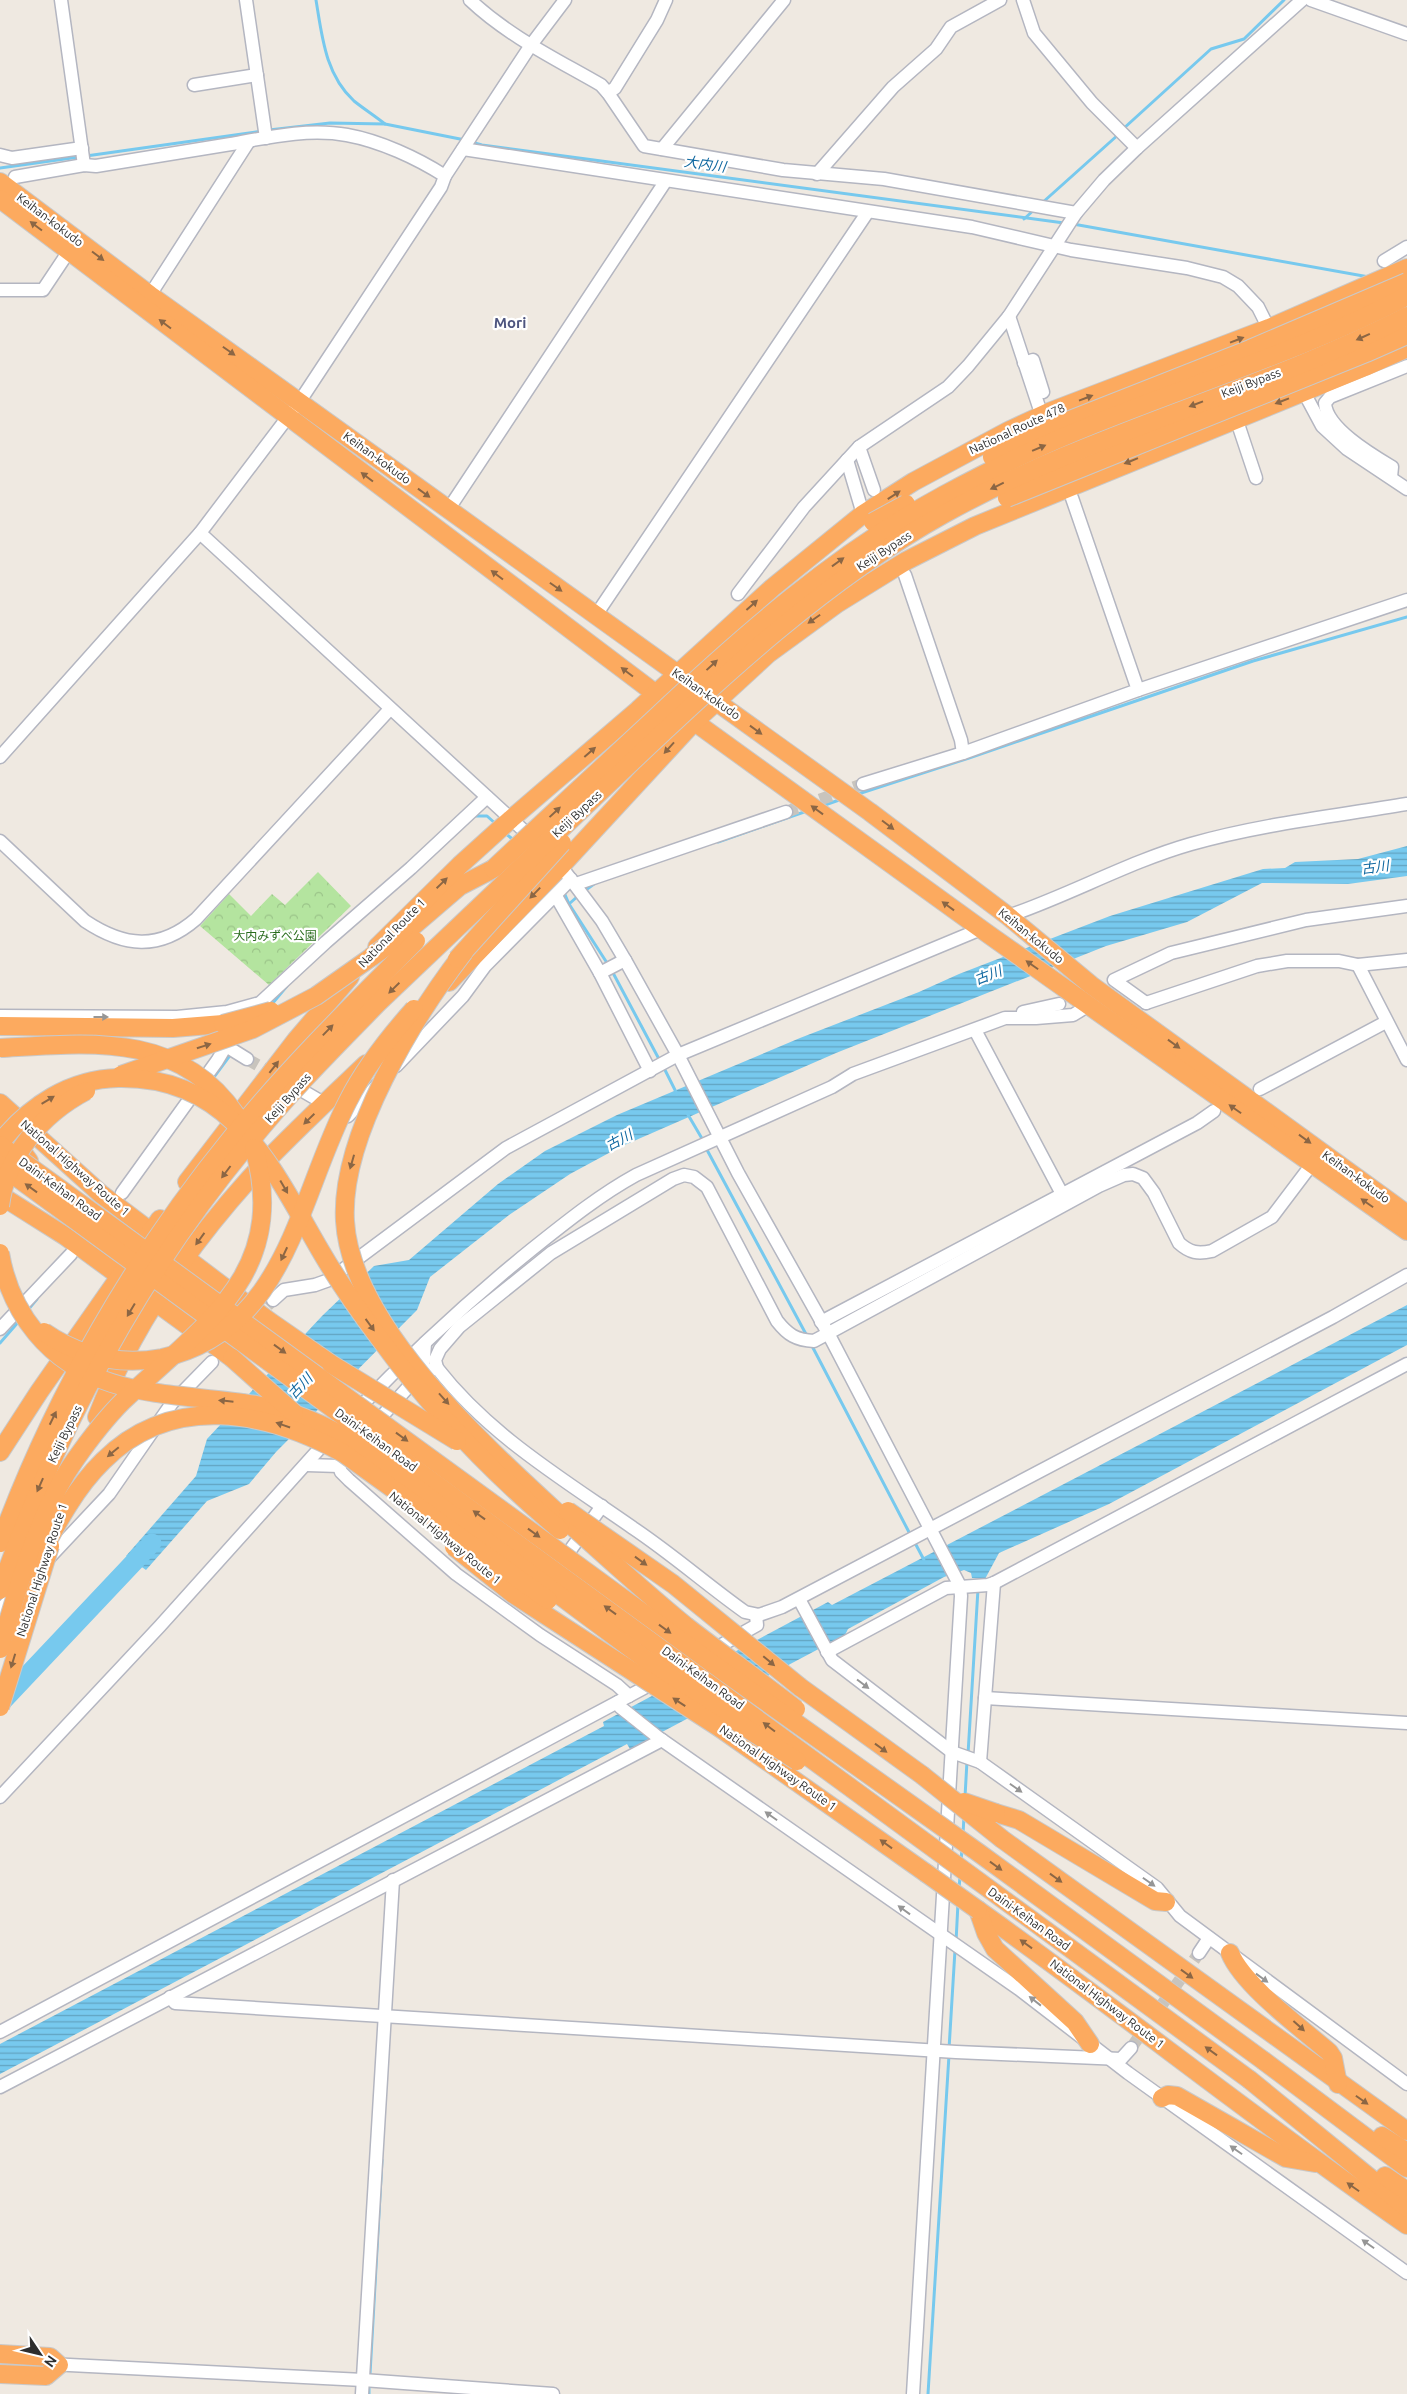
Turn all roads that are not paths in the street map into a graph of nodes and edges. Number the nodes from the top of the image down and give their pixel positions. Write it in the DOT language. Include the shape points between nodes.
graph roads {
  1 [pos="60,0"];
  2 [pos="246,0"];
  3 [pos="470,0"];
  4 [pos="565,0"];
  5 [pos="666,0"];
  6 [pos="784,0"];
  7 [pos="1000,0"];
  8 [pos="1023,0"];
  9 [pos="1302,0"];
  10 [pos="1310,0"];
  11 [pos="1405,30"];
  12 [pos="531,45"];
  13 [pos="257,75"];
  14 [pos="194,85"];
  15 [pos="608,93"];
  16 [pos="266,138"];
  17 [pos="249,141"];
  18 [pos="464,147"];
  19 [pos="82,148"];
  20 [pos="1136,148"];
  21 [pos="662,149"];
  22 [pos="0,154"];
  23 [pos="84,165"];
  24 [pos="817,174"];
  25 [pos="443,182"];
  26 [pos="665,182"];
  27 [pos="5,186"];
  28 [pos="867,213"];
  29 [pos="1076,213"];
  30 [pos="1054,246"];
  31 [pos="1407,247"];
  32 [pos="69,251"];
  33 [pos="1384,261"];
  34 [pos="1407,268"];
  35 [pos="1407,282"];
  36 [pos="0,290"];
  37 [pos="150,296"];
  38 [pos="1407,296"];
  39 [pos="1009,316"];
  40 [pos="1407,316"];
  41 [pos="1269,328"];
  42 [pos="1407,335"];
  43 [pos="1407,348"];
  44 [pos="1407,366"];
  45 [pos="1304,392"];
  46 [pos="300,401"];
  47 [pos="1044,410"];
  48 [pos="288,417"];
  49 [pos="1236,418"];
  50 [pos="859,447"];
  51 [pos="847,460"];
  52 [pos="1390,477"];
  53 [pos="1256,478"];
  54 [pos="1407,489"];
  55 [pos="874,490"];
  56 [pos="1066,494"];
  57 [pos="448,510"];
  58 [pos="868,518"];
  59 [pos="200,533"];
  60 [pos="905,568"];
  61 [pos="738,594"];
  62 [pos="1407,600"];
  63 [pos="596,615"];
  64 [pos="677,673"];
  65 [pos="1138,690"];
  66 [pos="656,694"];
  67 [pos="716,701"];
  68 [pos="390,709"];
  69 [pos="691,715"];
  70 [pos="963,752"];
  71 [pos="0,757"];
  72 [pos="863,784"];
  73 [pos="793,792"];
  74 [pos="487,796"];
  75 [pos="1407,804"];
  76 [pos="786,812"];
  77 [pos="511,819"];
  78 [pos="755,823"];
  79 [pos="0,841"];
  80 [pos="493,869"];
  81 [pos="570,876"];
  82 [pos="556,896"];
  83 [pos="1407,906"];
  84 [pos="1012,919"];
  85 [pos="984,932"];
  86 [pos="380,951"];
  87 [pos="464,952"];
  88 [pos="1179,952"];
  89 [pos="625,960"];
  90 [pos="1407,960"];
  91 [pos="1358,965"];
  92 [pos="600,973"];
  93 [pos="1120,981"];
  94 [pos="1066,998"];
  95 [pos="1146,1003"];
  96 [pos="1089,1005"];
  97 [pos="227,1012"];
  98 [pos="0,1016"];
  99 [pos="1005,1018"];
  100 [pos="1386,1022"];
  101 [pos="1147,1024"];
  102 [pos="0,1026"];
  103 [pos="976,1030"];
  104 [pos="226,1046"];
  105 [pos="0,1048"];
  106 [pos="680,1058"];
  107 [pos="247,1059"];
  108 [pos="1407,1060"];
  109 [pos="650,1071"];
  110 [pos="296,1087"];
  111 [pos="1260,1089"];
  112 [pos="320,1100"];
  113 [pos="0,1102"];
  114 [pos="1214,1111"];
  115 [pos="343,1113"];
  116 [pos="0,1121"];
  117 [pos="718,1134"];
  118 [pos="0,1144"];
  119 [pos="1312,1164"];
  120 [pos="0,1165"];
  121 [pos="122,1193"];
  122 [pos="1062,1194"];
  123 [pos="0,1195"];
  124 [pos="0,1206"];
  125 [pos="1407,1214"];
  126 [pos="1407,1231"];
  127 [pos="151,1232"];
  128 [pos="0,1253"];
  129 [pos="71,1254"];
  130 [pos="186,1259"];
  131 [pos="146,1260"];
  132 [pos="120,1275"];
  133 [pos="1407,1275"];
  134 [pos="172,1280"];
  135 [pos="0,1294"];
  136 [pos="273,1300"];
  137 [pos="157,1301"];
  138 [pos="820,1322"];
  139 [pos="0,1329"];
  140 [pos="828,1333"];
  141 [pos="425,1343"];
  142 [pos="212,1362"];
  143 [pos="1407,1364"];
  144 [pos="437,1368"];
  145 [pos="423,1372"];
  146 [pos="0,1452"];
  147 [pos="307,1465"];
  148 [pos="339,1466"];
  149 [pos="388,1492"];
  150 [pos="602,1506"];
  151 [pos="930,1528"];
  152 [pos="0,1544"];
  153 [pos="960,1583"];
  154 [pos="991,1584"];
  155 [pos="0,1590"];
  156 [pos="800,1599"];
  157 [pos="0,1610"];
  158 [pos="756,1614"];
  159 [pos="520,1620"];
  160 [pos="686,1626"];
  161 [pos="0,1650"];
  162 [pos="827,1651"];
  163 [pos="675,1680"];
  164 [pos="985,1698"];
  165 [pos="622,1702"];
  166 [pos="0,1707"];
  167 [pos="1407,1723"];
  168 [pos="660,1739"];
  169 [pos="956,1754"];
  170 [pos="978,1761"];
  171 [pos="928,1780"];
  172 [pos="0,1797"];
  173 [pos="979,1853"];
  174 [pos="966,1874"];
  175 [pos="393,1880"];
  176 [pos="1166,1902"];
  177 [pos="978,1910"];
  178 [pos="942,1936"];
  179 [pos="1209,1938"];
  180 [pos="1198,1953"];
  181 [pos="1230,1954"];
  182 [pos="170,1997"];
  183 [pos="386,2016"];
  184 [pos="0,2032"];
  185 [pos="1090,2044"];
  186 [pos="938,2050"];
  187 [pos="1108,2058"];
  188 [pos="1264,2061"];
  189 [pos="1128,2073"];
  190 [pos="1250,2080"];
  191 [pos="1338,2084"];
  192 [pos="1407,2084"];
  193 [pos="0,2087"];
  194 [pos="1162,2098"];
  195 [pos="1407,2131"];
  196 [pos="1407,2152"];
  197 [pos="1318,2163"];
  198 [pos="1407,2168"];
  199 [pos="1407,2191"];
  200 [pos="1407,2208"];
  201 [pos="1407,2225"];
  202 [pos="1407,2273"];
  203 [pos="0,2354"];
  204 [pos="0,2362"];
  205 [pos="59,2365"];
  206 [pos="0,2374"];
  207 [pos="363,2380"];
  208 [pos="362,2394"];
  209 [pos="553,2394"];
  210 [pos="913,2394"];
  1 -- 19 [label="street"];
  2 -- 13 [label="street"];
  3 -- 12 [label="street"];
  4 -- 12 [label="street"];
  5 -- 15 [label="street" via="646,40 615,88"];
  6 -- 21 [label="street"];
  7 -- 24 [label="street" via="951,27 936,49 893,87"];
  8 -- 20 [label="street" via="1034,33 1092,103"];
  9 -- 20 [label="street"];
  10 -- 11 [label="street"];
  12 -- 15 [label="street" via="601,85"];
  12 -- 18 [label="street"];
  13 -- 14 [label="street"];
  13 -- 16 [label="street"];
  15 -- 21 [label="street" via="644,146"];
  16 -- 17 [label="street"];
  16 -- 25 [label="street" via="321,132 348,135 409,156"];
  17 -- 23 [label="street" via="96,166"];
  17 -- 37 [label="street"];
  18 -- 25 [label="street"];
  18 -- 26 [label="street"];
  19 -- 22 [label="street" via="12,158"];
  19 -- 23 [label="street"];
  20 -- 29 [label="street"];
  21 -- 24 [label="street"];
  23 -- 27 [label="street"];
  24 -- 29 [label="street" via="884,179"];
  25 -- 46 [label="street"];
  26 -- 28 [label="street"];
  26 -- 57 [label="street"];
  32 -- 27 [label="highway, Keihan-kokudo, one-way"];
  27 -- 37 [label="highway, Keihan-kokudo, one-way"];
  28 -- 30 [label="street" via="972,227"];
  28 -- 63 [label="street"];
  29 -- 30 [label="street"];
  30 -- 39 [label="street"];
  30 -- 41 [label="street" via="1223,277 1249,296"];
  31 -- 33 [label="street"];
  32 -- 36 [label="street" via="43,290"];
  48 -- 32 [label="highway, Keihan-kokudo, one-way"];
  34 -- 41 [label="highway, National Route 478"];
  35 -- 58 [label="highway, bridge" via="1250,349 1057,425"];
  37 -- 46 [label="highway, Keihan-kokudo, one-way"];
  80 -- 38 [label="highway, Keiji Bypass, one-way, bridge" via="736,642 813,580 897,523 941,496 1024,454 1309,342"];
  39 -- 47 [label="street" via="1024,364 1033,360"];
  39 -- 50 [label="street" via="948,387"];
  40 -- 69 [label="highway, Keiji Bypass, one-way, bridge" via="1276,374 1098,441 1028,471 944,514 823,593 748,655"];
  41 -- 45 [label="street"];
  47 -- 41 [label="highway, National Route 478, one-way"];
  42 -- 60 [label="highway, bridge" via="1007,498 970,517"];
  43 -- 45 [label="highway"];
  44 -- 52 [label="street" via="1330,397 1325,402 1325,410 1335,423 1368,453 1392,467"];
  45 -- 49 [label="highway, one-way"];
  45 -- 52 [label="street" via="1322,426 1347,449"];
  46 -- 48 [label="street"];
  46 -- 57 [label="highway, Keihan-kokudo, one-way"];
  58 -- 47 [label="highway, National Route 478, one-way" via="913,482"];
  48 -- 59 [label="street"];
  66 -- 48 [label="highway, Keihan-kokudo, one-way"];
  49 -- 53 [label="street"];
  49 -- 56 [label="highway, one-way"];
  50 -- 51 [label="street"];
  50 -- 55 [label="street"];
  51 -- 58 [label="street"];
  51 -- 61 [label="street" via="804,507"];
  52 -- 54 [label="street"];
  56 -- 60 [label="highway" via="975,526"];
  56 -- 65 [label="street" via="1078,543 1087,541"];
  57 -- 63 [label="highway, Keihan-kokudo, one-way"];
  64 -- 58 [label="highway, one-way" via="808,557"];
  59 -- 68 [label="street"];
  59 -- 71 [label="street"];
  60 -- 67 [label="highway, one-way" via="800,630"];
  60 -- 70 [label="street" via="923,609 918,616"];
  62 -- 65 [label="street"];
  63 -- 64 [label="highway, Keihan-kokudo"];
  64 -- 66 [label="highway, National Route 1"];
  64 -- 67 [label="highway, Keihan-kokudo"];
  65 -- 70 [label="street"];
  66 -- 69 [label="highway, Keihan-kokudo"];
  77 -- 66 [label="highway, National Route 1, one-way"];
  67 -- 69 [label="highway"];
  67 -- 84 [label="highway, Keihan-kokudo, one-way"];
  68 -- 74 [label="street"];
  68 -- 79 [label="street" via="196,919 179,932 162,939 130,942 101,932 85,921"];
  69 -- 73 [label="highway, Keihan-kokudo"];
  69 -- 81 [label="highway, one-way"];
  69 -- 87 [label="highway, bridge" via="547,859"];
  69 -- 131 [label="highway, Keiji Bypass, one-way, bridge" via="429,954 329,1052"];
  70 -- 72 [label="street"];
  73 -- 78 [label="street" via="787,804"];
  85 -- 73 [label="highway, Keihan-kokudo, one-way"];
  74 -- 77 [label="street"];
  74 -- 97 [label="street" via="260,1004"];
  75 -- 84 [label="street" via="1193,844 1149,857"];
  76 -- 78 [label="street"];
  77 -- 81 [label="street"];
  127 -- 77 [label="highway, National Route 1, one-way" via="247,1101 333,995 421,903"];
  78 -- 81 [label="street"];
  80 -- 86 [label="highway, bridge" via="460,886 436,909"];
  131 -- 80 [label="highway, Keiji Bypass, one-way, bridge" via="198,1180 272,1090 366,991"];
  81 -- 82 [label="street"];
  81 -- 89 [label="street"];
  81 -- 130 [label="highway, one-way" via="401,1030 270,1158 228,1203"];
  82 -- 92 [label="street"];
  82 -- 115 [label="street" via="485,966 464,996 348,1116"];
  83 -- 88 [label="street" via="1306,920"];
  84 -- 101 [label="highway, Keihan-kokudo" via="1091,985"];
  94 -- 85 [label="highway, Keihan-kokudo, one-way"];
  85 -- 106 [label="street"];
  86 -- 102 [label="highway, bridge" via="276,1010 223,1024 174,1028"];
  124 -- 86 [label="highway, one-way, bridge" via="5,1183 20,1151 41,1123 78,1095 125,1073 253,1029 316,996"];
  87 -- 135 [label="highway, one-way, bridge" via="398,1027 362,1076 336,1126 276,1271 255,1301 224,1332 183,1352 158,1358 134,1362 99,1358 53,1338"];
  87 -- 160 [label="highway, one-way, bridge" via="414,1023 361,1134 349,1173 345,1201 351,1256 358,1277 386,1325 429,1382 464,1421 511,1470"];
  88 -- 93 [label="street" via="1174,960"];
  88 -- 95 [label="street" via="1114,980"];
  89 -- 92 [label="street"];
  89 -- 106 [label="street"];
  90 -- 91 [label="street"];
  91 -- 95 [label="street" via="1311,959 1257,966"];
  91 -- 100 [label="street"];
  92 -- 109 [label="street"];
  94 -- 96 [label="highway, Keihan-kokudo"];
  94 -- 99 [label="street" via="1035,1010 1014,1012"];
  95 -- 101 [label="street"];
  96 -- 99 [label="street" via="1073,1015"];
  119 -- 96 [label="highway, Keihan-kokudo, one-way"];
  98 -- 97 [label="street, one-way" via="177,1017"];
  97 -- 104 [label="street" via="230,1031"];
  99 -- 103 [label="street"];
  100 -- 108 [label="street"];
  100 -- 111 [label="street"];
  101 -- 125 [label="highway, Keihan-kokudo, one-way"];
  103 -- 117 [label="street" via="853,1074 832,1087"];
  103 -- 122 [label="street"];
  104 -- 107 [label="street"];
  104 -- 121 [label="street"];
  105 -- 161 [label="highway, bridge" via="112,1044 155,1053 189,1069 221,1096 245,1129 260,1169 263,1204 260,1234 253,1255 232,1294 204,1327 121,1403 74,1462 48,1509"];
  106 -- 109 [label="street"];
  106 -- 117 [label="street"];
  109 -- 136 [label="street" via="506,1148 329,1280 284,1290"];
  110 -- 112 [label="street"];
  113 -- 127 [label="highway, National Highway Route 1" via="101,1194"];
  114 -- 122 [label="street"];
  116 -- 131 [label="highway" via="32,1164 78,1212"];
  117 -- 138 [label="street"];
  117 -- 141 [label="street" via="605,1192 484,1288"];
  118 -- 160 [label="highway, one-way, bridge" via="10,1130 39,1105 66,1090 102,1078 149,1080 176,1087 207,1101 243,1130 262,1152 348,1294 393,1357 444,1419 485,1463 541,1514"];
  118 -- 173 [label="highway, Daini-Keihan Road, one-way, bridge"];
  126 -- 119 [label="highway, Keihan-kokudo, one-way"];
  119 -- 140 [label="street" via="1272,1217 1212,1251 1202,1253 1185,1249 1179,1243 1143,1178 1124,1175"];
  174 -- 120 [label="highway, Daini-Keihan Road, one-way, bridge"];
  122 -- 138 [label="street"];
  123 -- 132 [label="highway, National Highway Route 1"];
  127 -- 130 [label="highway, National Highway Route 1"];
  127 -- 131 [label="highway"];
  127 -- 134 [label="highway" via="156,1260"];
  163 -- 128 [label="highway, one-way, bridge" via="384,1464 324,1426 291,1413 254,1404 162,1394 122,1386 102,1381 70,1365 44,1342 21,1311 8,1285"];
  129 -- 139 [label="street"];
  130 -- 134 [label="highway, National Highway Route 1"];
  130 -- 171 [label="highway, National Highway Route 1, one-way, bridge" via="331,1364 601,1532 724,1624 800,1687"];
  131 -- 132 [label="highway"];
  131 -- 137 [label="highway"];
  152 -- 131 [label="highway, Keiji Bypass, one-way, bridge" via="22,1485 70,1384 116,1303"];
  131 -- 155 [label="highway, Keiji Bypass, one-way, bridge" via="111,1343 38,1489"];
  132 -- 137 [label="highway, National Highway Route 1"];
  132 -- 146 [label="highway"];
  133 -- 151 [label="street"];
  134 -- 137 [label="highway, National Highway Route 1"];
  134 -- 149 [label="highway, bridge" via="250,1341 319,1421"];
  137 -- 149 [label="highway, National Highway Route 1, bridge" via="232,1358"];
  137 -- 166 [label="highway, National Highway Route 1, one-way, bridge" via="121,1363 97,1417 61,1511"];
  138 -- 140 [label="street"];
  140 -- 144 [label="street" via="814,1341 787,1334 777,1321 707,1186 694,1177 684,1175 642,1196 530,1269 445,1341 435,1360"];
  140 -- 151 [label="street"];
  141 -- 145 [label="street"];
  141 -- 147 [label="street" via="319,1448"];
  142 -- 157 [label="street" via="172,1404 109,1494"];
  143 -- 154 [label="street"];
  144 -- 145 [label="street"];
  144 -- 150 [label="street" via="477,1413 506,1439"];
  145 -- 148 [label="street"];
  147 -- 148 [label="street"];
  147 -- 172 [label="street"];
  148 -- 159 [label="street" via="349,1480 456,1574"];
  177 -- 149 [label="highway, National Highway Route 1, one-way, bridge" via="720,1728 513,1594"];
  150 -- 158 [label="street" via="745,1612"];
  150 -- 159 [label="street"];
  151 -- 153 [label="street"];
  151 -- 156 [label="street"];
  153 -- 154 [label="street"];
  153 -- 162 [label="street"];
  153 -- 169 [label="street"];
  154 -- 164 [label="street"];
  156 -- 158 [label="street" via="774,1612"];
  156 -- 162 [label="street"];
  158 -- 165 [label="street" via="757,1625"];
  159 -- 165 [label="street" via="617,1685"];
  160 -- 173 [label="highway, bridge"];
  163 -- 161 [label="highway, one-way, bridge" via="517,1579 343,1453 275,1422 229,1415 161,1424 140,1433 102,1461 70,1503 52,1534 24,1590"];
  162 -- 169 [label="street, one-way" via="832,1660"];
  163 -- 174 [label="highway, bridge"];
  164 -- 167 [label="street"];
  164 -- 170 [label="street"];
  165 -- 168 [label="street"];
  165 -- 184 [label="street"];
  168 -- 175 [label="street"];
  178 -- 168 [label="street, one-way"];
  169 -- 170 [label="street"];
  169 -- 178 [label="street"];
  170 -- 176 [label="street, one-way" via="1157,1888"];
  171 -- 176 [label="highway, bridge" via="970,1805 1019,1820 1155,1902"];
  171 -- 191 [label="highway, National Highway Route 1, one-way, bridge" via="1002,1839"];
  173 -- 188 [label="highway, Daini-Keihan Road, one-way, bridge"];
  190 -- 174 [label="highway, Daini-Keihan Road, one-way, bridge"];
  175 -- 182 [label="street"];
  175 -- 183 [label="street"];
  176 -- 179 [label="street"];
  177 -- 185 [label="highway" via="995,1949 1075,2022"];
  197 -- 177 [label="highway, National Highway Route 1, one-way" via="1070,1975"];
  185 -- 178 [label="street, one-way" via="1019,1989"];
  178 -- 186 [label="street"];
  179 -- 180 [label="street"];
  179 -- 181 [label="street"];
  181 -- 191 [label="highway, one-way" via="1247,1980 1329,2052"];
  181 -- 192 [label="street, one-way"];
  182 -- 183 [label="street" via="175,2003"];
  182 -- 193 [label="street"];
  183 -- 186 [label="street"];
  183 -- 207 [label="street"];
  185 -- 187 [label="street"];
  186 -- 187 [label="street"];
  186 -- 210 [label="street"];
  187 -- 189 [label="street"];
  187 -- 189 [label="street" via="1120,2059 1129,2051 1124,2063"];
  188 -- 196 [label="highway"];
  188 -- 198 [label="highway, Daini-Keihan Road"];
  189 -- 194 [label="street"];
  190 -- 199 [label="highway, Daini-Keihan Road"];
  190 -- 200 [label="highway"];
  191 -- 195 [label="highway, National Highway Route 1, one-way"];
  194 -- 197 [label="highway" via="1177,2096 1286,2158"];
  202 -- 194 [label="street, one-way"];
  201 -- 197 [label="highway, National Highway Route 1, one-way"];
  203 -- 205 [label="highway" via="50,2357"];
  204 -- 205 [label="street"];
  205 -- 206 [label="highway" via="46,2376"];
  205 -- 207 [label="street"];
  207 -- 208 [label="street"];
  207 -- 209 [label="street"];
}
